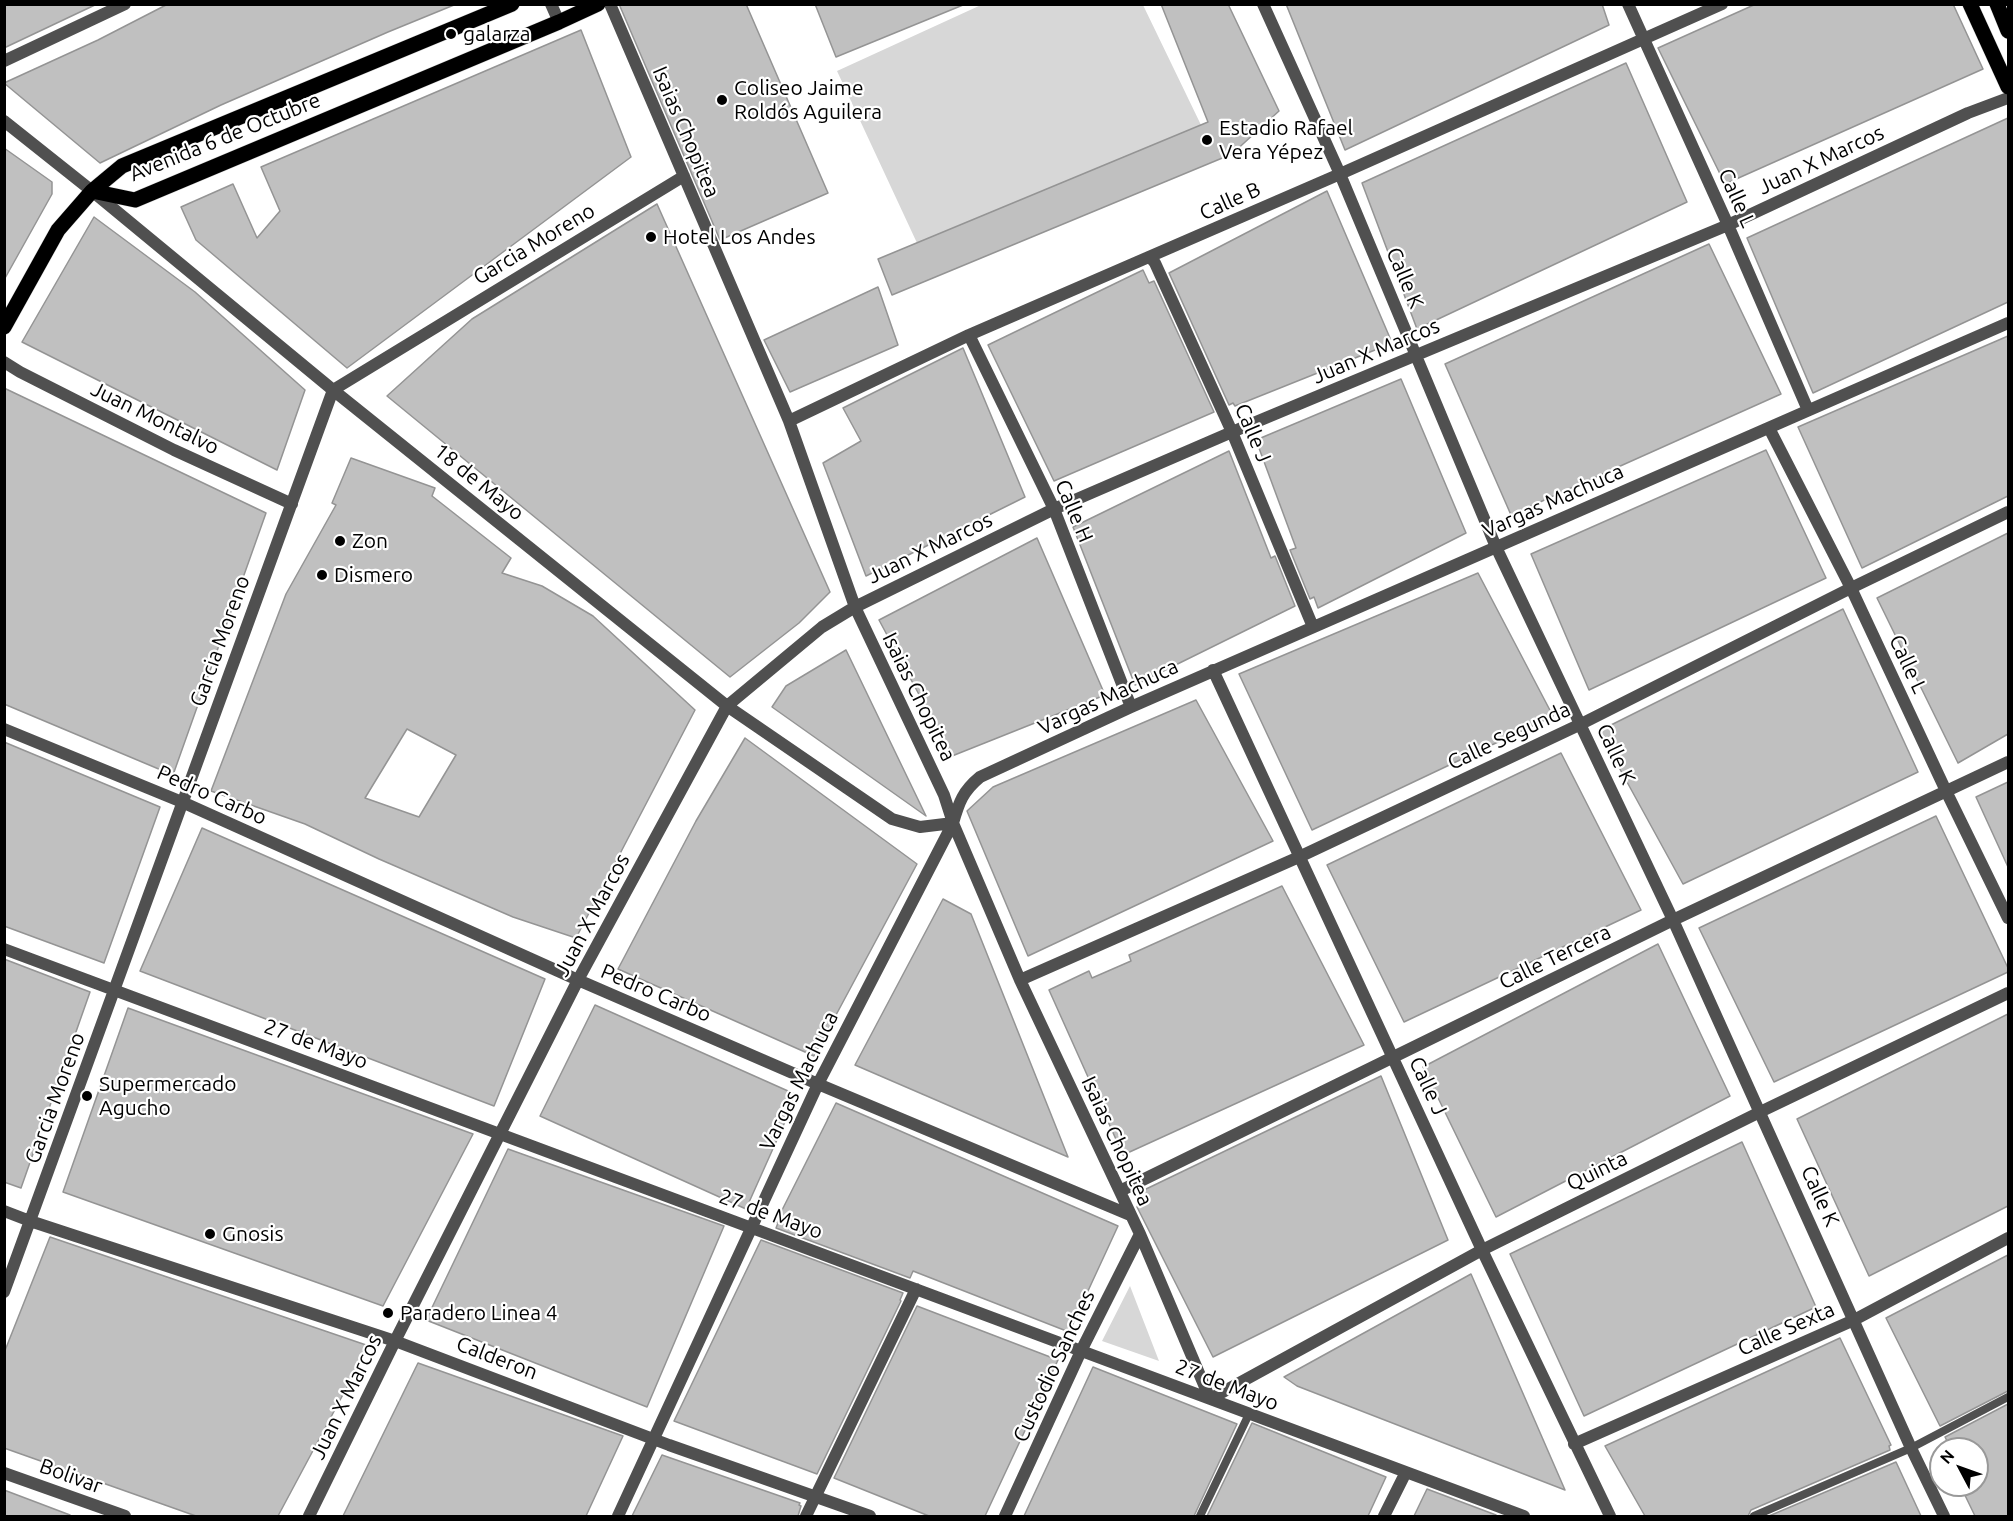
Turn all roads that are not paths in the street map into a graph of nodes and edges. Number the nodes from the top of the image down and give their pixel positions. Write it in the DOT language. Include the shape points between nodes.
graph roads {
  1 [pos="125,4"];
  2 [pos="512,4"];
  3 [pos="551,4"];
  4 [pos="597,4"];
  5 [pos="610,4"];
  6 [pos="1263,4"];
  7 [pos="1628,4"];
  8 [pos="1722,4"];
  9 [pos="1970,4"];
  10 [pos="1997,4"];
  11 [pos="559,22"];
  12 [pos="2008,31"];
  13 [pos="1642,39"];
  14 [pos="4,61"];
  15 [pos="2008,87"];
  16 [pos="2008,98"];
  17 [pos="4,121"];
  18 [pos="1340,174"];
  19 [pos="684,176"];
  20 [pos="92,190"];
  21 [pos="1728,225"];
  22 [pos="1150,257"];
  23 [pos="2008,323"];
  24 [pos="4,327"];
  25 [pos="969,335"];
  26 [pos="1417,356"];
  27 [pos="4,362"];
  28 [pos="333,390"];
  29 [pos="1808,410"];
  30 [pos="789,421"];
  31 [pos="1769,428"];
  32 [pos="1232,432"];
  33 [pos="292,504"];
  34 [pos="1054,509"];
  35 [pos="2008,512"];
  36 [pos="1496,547"];
  37 [pos="1851,588"];
  38 [pos="855,607"];
  39 [pos="1313,627"];
  40 [pos="1213,670"];
  41 [pos="727,706"];
  42 [pos="1131,707"];
  43 [pos="1581,724"];
  44 [pos="4,729"];
  45 [pos="2008,762"];
  46 [pos="1946,791"];
  47 [pos="182,802"];
  48 [pos="953,823"];
  49 [pos="1299,857"];
  50 [pos="2008,918"];
  51 [pos="1672,920"];
  52 [pos="4,949"];
  53 [pos="578,980"];
  54 [pos="1020,980"];
  55 [pos="115,990"];
  56 [pos="2008,993"];
  57 [pos="1393,1058"];
  58 [pos="818,1084"];
  59 [pos="1760,1112"];
  60 [pos="501,1134"];
  61 [pos="1120,1191"];
  62 [pos="4,1211"];
  63 [pos="1130,1215"];
  64 [pos="30,1221"];
  65 [pos="751,1228"];
  66 [pos="1140,1234"];
  67 [pos="2008,1238"];
  68 [pos="1482,1250"];
  69 [pos="916,1289"];
  70 [pos="4,1292"];
  71 [pos="1854,1320"];
  72 [pos="395,1341"];
  73 [pos="1081,1351"];
  74 [pos="2008,1397"];
  75 [pos="1210,1399"];
  76 [pos="1249,1414"];
  77 [pos="653,1438"];
  78 [pos="1574,1444"];
  79 [pos="1911,1448"];
  80 [pos="1406,1472"];
  81 [pos="4,1473"];
  82 [pos="815,1497"];
  83 [pos="125,1516"];
  84 [pos="309,1516"];
  85 [pos="618,1516"];
  86 [pos="806,1516"];
  87 [pos="870,1516"];
  88 [pos="1005,1516"];
  89 [pos="1200,1516"];
  90 [pos="1384,1516"];
  91 [pos="1524,1516"];
  92 [pos="1610,1516"];
  93 [pos="1754,1516"];
  94 [pos="1944,1516"];
  1 -- 14 [label="street"];
  2 -- 20 [label="main road, Avenida 6 de Octubre" via="122,166"];
  3 -- 11 [label="street"];
  4 -- 11 [label="main road, Avenida 6 de Octubre"];
  5 -- 19 [label="street, Isaias Chopitea"];
  6 -- 18 [label="street, Calle K"];
  7 -- 13 [label="street, Calle L"];
  8 -- 13 [label="street, Calle B"];
  9 -- 15 [label="main road"];
  10 -- 12 [label="main road"];
  11 -- 20 [label="main road, Avenida 6 de Octubre" via="135,200"];
  13 -- 18 [label="street, Calle B"];
  13 -- 21 [label="street, Calle L"];
  16 -- 21 [label="street, Juan X Marcos"];
  17 -- 20 [label="street, 18 de Mayo"];
  18 -- 22 [label="street, Calle B"];
  18 -- 26 [label="street, Calle K"];
  19 -- 28 [label="street, Garcia Moreno"];
  19 -- 30 [label="street, Isaias Chopitea"];
  20 -- 24 [label="main road" via="58,230"];
  20 -- 28 [label="street, 18 de Mayo"];
  21 -- 26 [label="street, Juan X Marcos"];
  21 -- 29 [label="street, Calle L"];
  22 -- 25 [label="street, Calle B"];
  22 -- 32 [label="street, Calle J"];
  23 -- 29 [label="street, Vargas Machuca"];
  25 -- 30 [label="street, Calle B"];
  25 -- 34 [label="street, Calle H"];
  26 -- 32 [label="street, Juan X Marcos"];
  26 -- 36 [label="street, Calle K"];
  27 -- 33 [label="street, Juan Montalvo" via="174,450"];
  28 -- 33 [label="street, Garcia Moreno"];
  28 -- 41 [label="street, 18 de Mayo"];
  29 -- 31 [label="street, Vargas Machuca"];
  30 -- 38 [label="street, Isaias Chopitea"];
  31 -- 36 [label="street, Vargas Machuca"];
  31 -- 37 [label="street, Calle L"];
  32 -- 34 [label="street, Juan X Marcos"];
  32 -- 39 [label="street, Calle J"];
  33 -- 47 [label="street, Garcia Moreno"];
  34 -- 38 [label="street, Juan X Marcos"];
  34 -- 42 [label="street, Calle H"];
  35 -- 37 [label="street, Calle Segunda"];
  36 -- 39 [label="street, Vargas Machuca"];
  36 -- 43 [label="street, Calle K"];
  37 -- 43 [label="street, Calle Segunda"];
  37 -- 46 [label="street, Calle L"];
  38 -- 41 [label="street, Juan X Marcos" via="822,627"];
  38 -- 48 [label="street, Isaias Chopitea" via="944,795"];
  39 -- 40 [label="street, Vargas Machuca"];
  40 -- 42 [label="street, Vargas Machuca"];
  40 -- 49 [label="street, Calle J"];
  41 -- 48 [label="street, 18 de Mayo" via="892,819 920,827"];
  41 -- 53 [label="street, Juan X Marcos"];
  42 -- 48 [label="street, Vargas Machuca" via="980,777 967,788"];
  43 -- 49 [label="street, Calle Segunda"];
  43 -- 51 [label="street, Calle K"];
  44 -- 47 [label="street, Pedro Carbo"];
  45 -- 46 [label="street, Calle Tercera"];
  46 -- 50 [label="street, Calle L"];
  46 -- 51 [label="street, Calle Tercera"];
  47 -- 53 [label="street, Pedro Carbo"];
  47 -- 55 [label="street, Garcia Moreno"];
  48 -- 54 [label="street, Isaias Chopitea"];
  48 -- 58 [label="street, Vargas Machuca"];
  49 -- 54 [label="street, Calle Segunda"];
  49 -- 57 [label="street, Calle J"];
  51 -- 57 [label="street, Calle Tercera"];
  51 -- 59 [label="street, Calle K"];
  52 -- 55 [label="street, 27 de Mayo"];
  53 -- 58 [label="street, Pedro Carbo"];
  53 -- 60 [label="street, Juan X Marcos"];
  54 -- 61 [label="street, Isaias Chopitea"];
  55 -- 60 [label="street, 27 de Mayo"];
  55 -- 64 [label="street, Garcia Moreno"];
  56 -- 59 [label="street, Quinta"];
  57 -- 61 [label="street, Calle Tercera"];
  57 -- 68 [label="street, Calle J"];
  58 -- 63 [label="street, Pedro Carbo"];
  58 -- 65 [label="street, Vargas Machuca"];
  59 -- 68 [label="street, Quinta"];
  59 -- 71 [label="street, Calle K"];
  60 -- 65 [label="street, 27 de Mayo"];
  60 -- 72 [label="street, Juan X Marcos"];
  61 -- 63 [label="street, Isaias Chopitea"];
  62 -- 64 [label="street, Calderon"];
  63 -- 66 [label="street, Isaias Chopitea"];
  64 -- 70 [label="street, Garcia Moreno"];
  64 -- 72 [label="street, Calderon"];
  65 -- 69 [label="street, 27 de Mayo"];
  65 -- 77 [label="street, Vargas Machuca"];
  66 -- 73 [label="street, Custodio Sanches"];
  66 -- 75 [label="street, Isaias Chopitea"];
  67 -- 71 [label="street, Calle Sexta"];
  68 -- 75 [label="street, Quinta"];
  68 -- 78 [label="street, Calle J"];
  69 -- 73 [label="street, 27 de Mayo"];
  69 -- 82 [label="street"];
  71 -- 78 [label="street, Calle Sexta"];
  71 -- 79 [label="street, Calle K"];
  72 -- 77 [label="street, Calderon"];
  72 -- 84 [label="street, Juan X Marcos"];
  73 -- 75 [label="street, 27 de Mayo"];
  73 -- 88 [label="street, Custodio Sanches"];
  74 -- 79 [label="lane"];
  75 -- 76 [label="street, 27 de Mayo"];
  76 -- 80 [label="street, 27 de Mayo"];
  76 -- 89 [label="lane"];
  77 -- 82 [label="street, Calderon"];
  77 -- 85 [label="street, Vargas Machuca"];
  78 -- 92 [label="street, Calle J"];
  79 -- 93 [label="lane"];
  79 -- 94 [label="street, Calle K"];
  80 -- 90 [label="street"];
  80 -- 91 [label="street, 27 de Mayo"];
  81 -- 83 [label="street, Bolivar"];
  82 -- 86 [label="street"];
  82 -- 87 [label="street, Calderon"];
}
